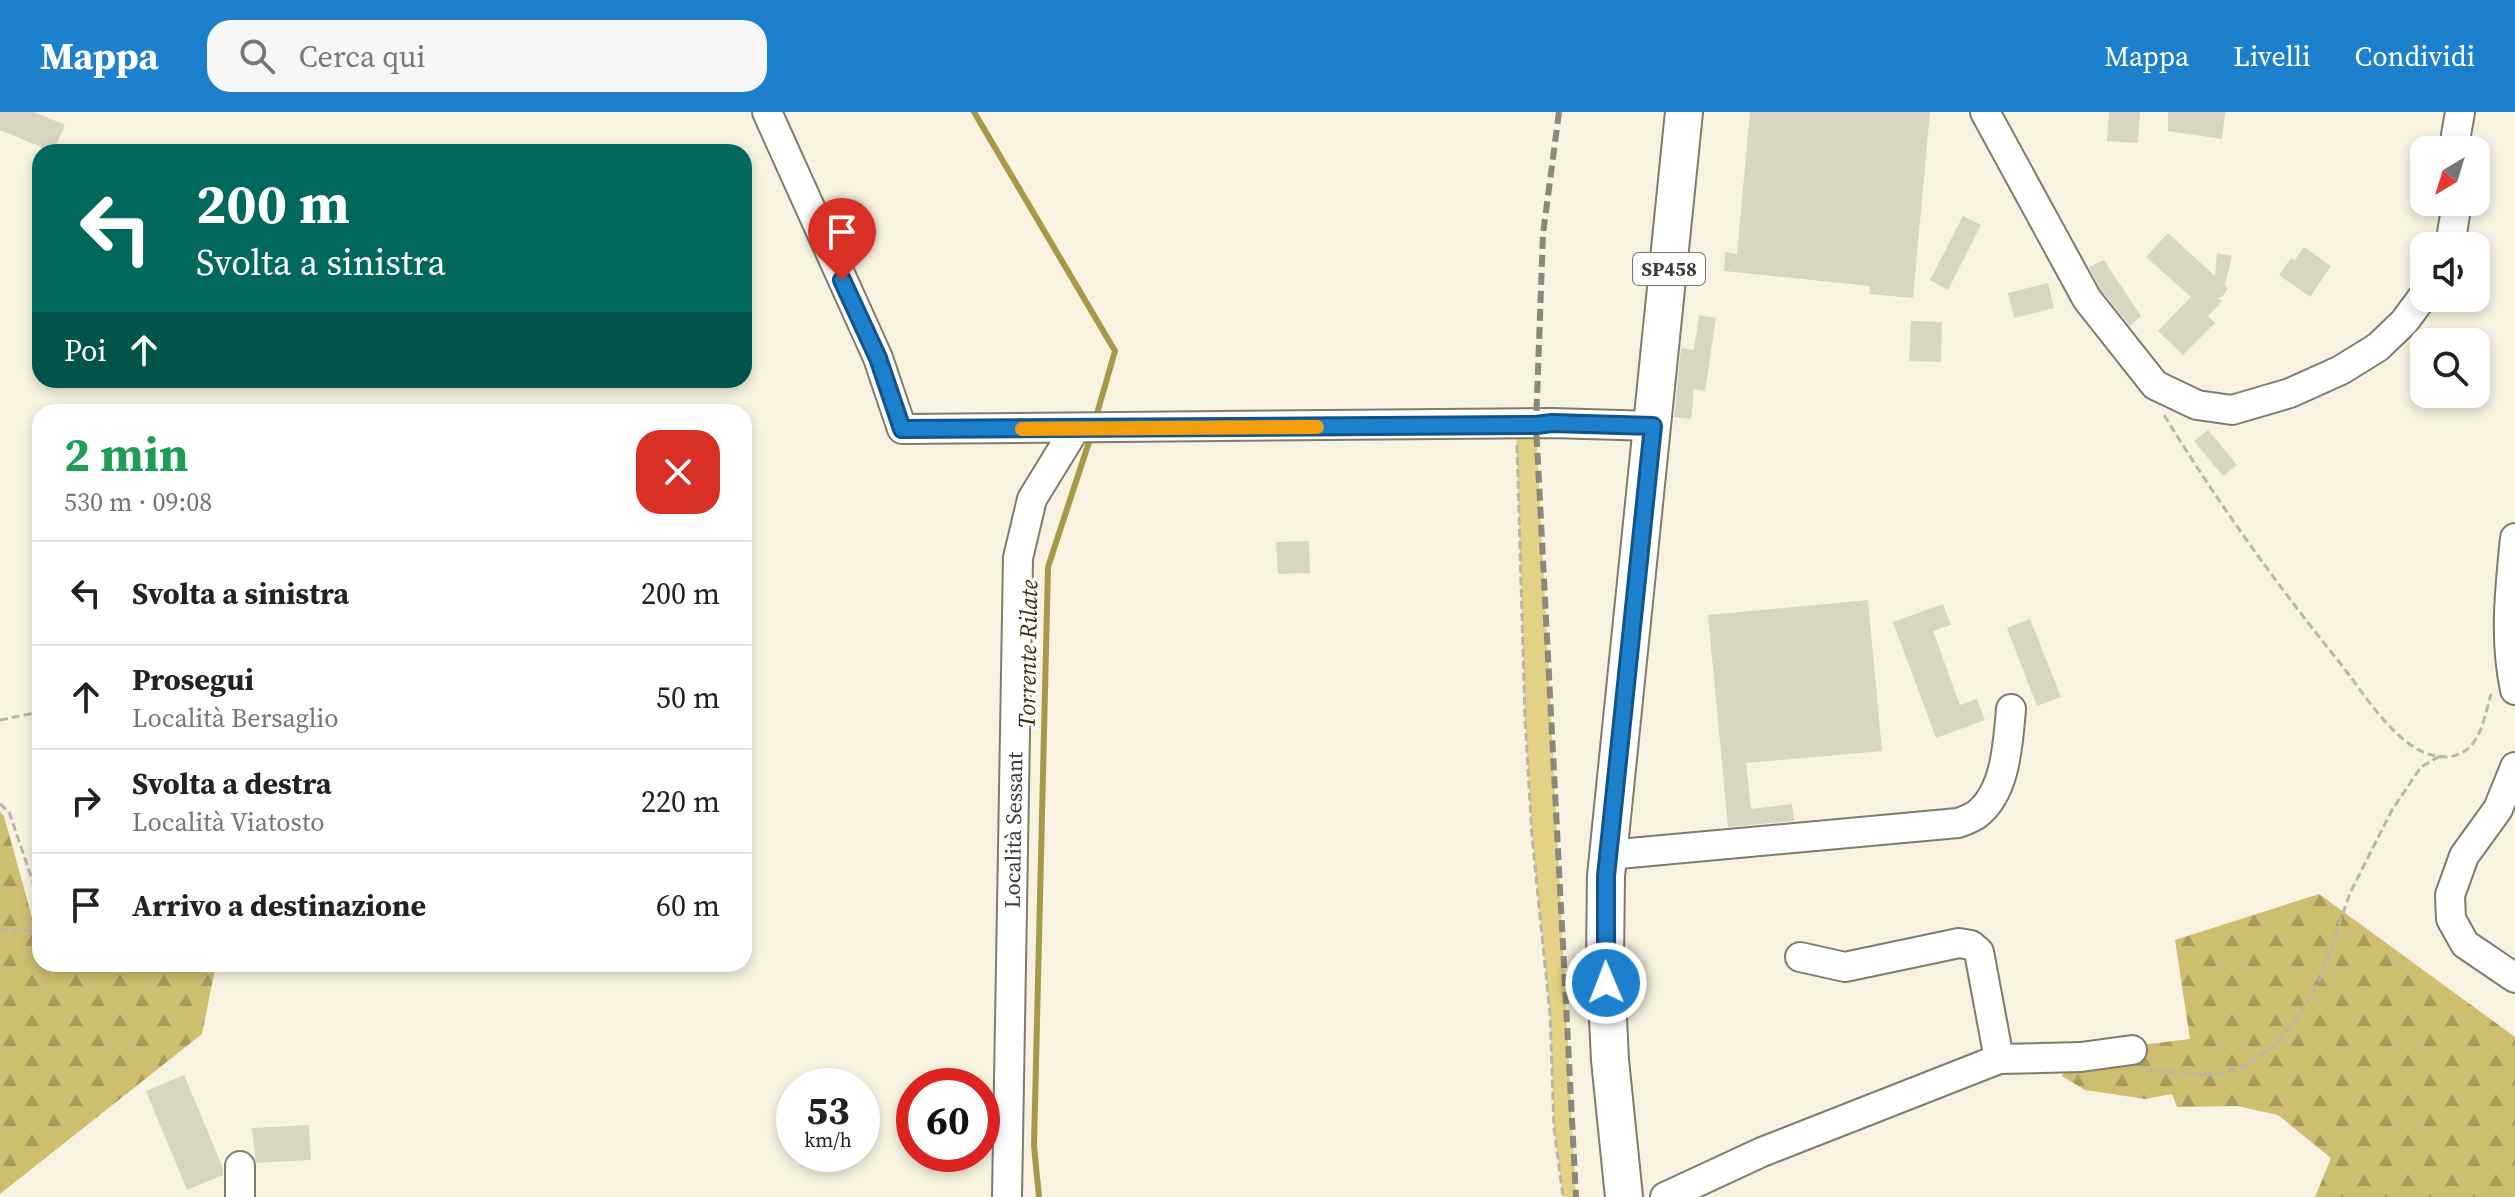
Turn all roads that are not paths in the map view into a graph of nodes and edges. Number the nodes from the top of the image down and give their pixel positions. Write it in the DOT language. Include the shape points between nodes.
graph roads {
  1 [pos="767,112"];
  2 [pos="1684,112"];
  3 [pos="1985,112"];
  4 [pos="2460,112"];
  5 [pos="2456,136"];
  6 [pos="2411,312"];
  7 [pos="1653,426"];
  8 [pos="1087,429"];
  9 [pos="2515,538"];
  10 [pos="2503,691"];
  11 [pos="2011,709"];
  12 [pos="2515,767"];
  13 [pos="1608,855"];
  14 [pos="1800,957"];
  15 [pos="2515,978"];
  16 [pos="1999,1059"];
  17 [pos="2137,1059"];
  18 [pos="240,1166"];
  19 [pos="240,1197"];
  20 [pos="1007,1197"];
  21 [pos="1624,1197"];
  22 [pos="1665,1197"];
  1 -- 8 [label="street" via="878,358 902,429"];
  2 -- 7 [label="main road, SP458"];
  3 -- 6 [label="street" via="2087,299 2155,385 2197,405 2232,410 2290,393 2378,347"];
  4 -- 5 [label="street"];
  7 -- 8 [label="street"];
  7 -- 13 [label="main road, SP458"];
  8 -- 20 [label="street, Località Sessant" via="1032,499 1018,558"];
  9 -- 10 [label="street"];
  11 -- 13 [label="street" via="2006,756 1992,794 1977,814 1958,823"];
  12 -- 15 [label="street" via="2498,809 2464,856 2450,895 2451,919 2465,944"];
  13 -- 21 [label="main road, SP458" via="1607,1016"];
  14 -- 16 [label="street" via="1845,967 1959,943 1971,945 1979,952"];
  16 -- 17 [label="street"];
  16 -- 22 [label="street" via="1762,1152"];
  18 -- 19 [label="street"];
}
